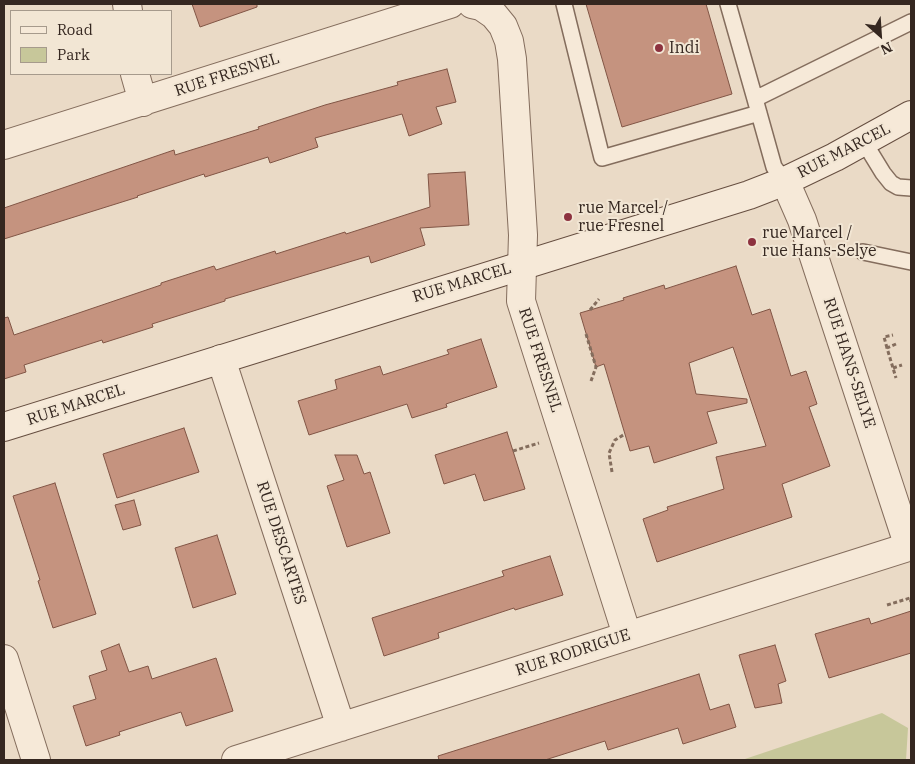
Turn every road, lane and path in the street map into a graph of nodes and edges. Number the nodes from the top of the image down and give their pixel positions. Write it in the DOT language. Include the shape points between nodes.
graph roads {
  1 [pos="450,4"];
  2 [pos="472,4"];
  3 [pos="564,4"];
  4 [pos="728,4"];
  5 [pos="911,22"];
  6 [pos="135,75"];
  7 [pos="143,102"];
  8 [pos="757,106"];
  9 [pos="911,116"];
  10 [pos="864,142"];
  11 [pos="4,145"];
  12 [pos="785,181"];
  13 [pos="911,188"];
  14 [pos="863,252"];
  15 [pos="911,262"];
  16 [pos="522,265"];
  17 [pos="599,299"];
  18 [pos="590,310"];
  19 [pos="586,334"];
  20 [pos="893,334"];
  21 [pos="896,344"];
  22 [pos="887,348"];
  23 [pos="221,359"];
  24 [pos="902,365"];
  25 [pos="893,368"];
  26 [pos="896,378"];
  27 [pos="591,381"];
  28 [pos="4,428"];
  29 [pos="625,434"];
  30 [pos="612,472"];
  31 [pos="910,547"];
  32 [pos="911,602"];
  33 [pos="886,604"];
  34 [pos="627,636"];
  35 [pos="4,659"];
  36 [pos="342,727"];
  37 [pos="36,760"];
  38 [pos="236,760"];
  1 -- 7 [label="street, RUE FRESNEL"];
  2 -- 16 [label="street, RUE FRESNEL" via="494,15 509,41 523,235"];
  3 -- 8 [label="lane" via="602,158"];
  4 -- 8 [label="lane"];
  5 -- 8 [label="lane"];
  6 -- 7 [label="street"];
  7 -- 11 [label="street, RUE FRESNEL"];
  8 -- 12 [label="lane" via="774,167"];
  9 -- 10 [label="street, RUE MARCEL"];
  10 -- 12 [label="street, RUE MARCEL"];
  10 -- 13 [label="lane" via="891,183"];
  12 -- 16 [label="street, RUE MARCEL"];
  12 -- 31 [label="street, RUE HANS-SELYE" via="802,220"];
  14 -- 15 [label="lane"];
  16 -- 23 [label="street, RUE MARCEL"];
  16 -- 34 [label="street, RUE FRESNEL" via="520,300"];
  17 -- 18 [label="path"];
  19 -- 27 [label="path" via="596,367"];
  20 -- 22 [label="path" via="884,337"];
  21 -- 22 [label="path"];
  22 -- 25 [label="path"];
  23 -- 28 [label="street, RUE MARCEL"];
  23 -- 36 [label="street, RUE DESCARTES"];
  24 -- 25 [label="path"];
  25 -- 26 [label="path"];
  29 -- 30 [label="path" via="615,440 609,452"];
  31 -- 34 [label="street, RUE RODRIGUE"];
  32 -- 33 [label="path" via="910,598"];
  34 -- 36 [label="street, RUE RODRIGUE"];
  35 -- 37 [label="street"];
  36 -- 38 [label="street, RUE RODRIGUE"];
}
